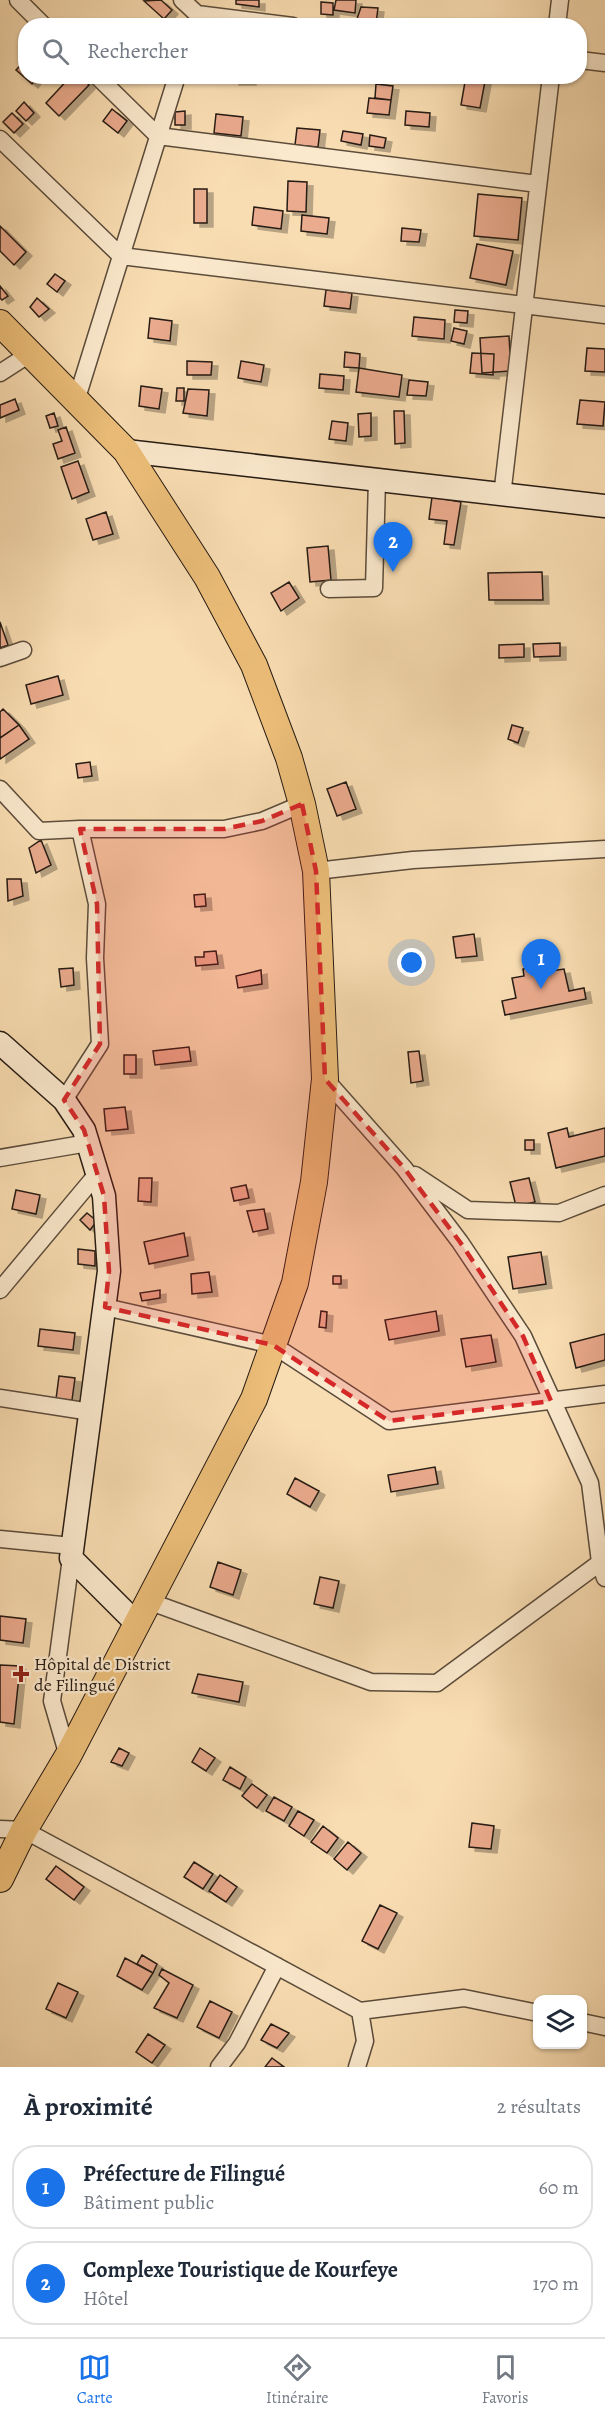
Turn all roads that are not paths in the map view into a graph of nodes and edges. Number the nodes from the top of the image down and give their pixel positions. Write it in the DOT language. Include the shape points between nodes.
graph roads {
  1 [pos="18,0"];
  2 [pos="182,0"];
  3 [pos="560,0"];
  4 [pos="197,13"];
  5 [pos="36,18"];
  6 [pos="234,18"];
  7 [pos="558,18"];
  8 [pos="587,61"];
  9 [pos="605,63"];
  10 [pos="105,84"];
  11 [pos="175,84"];
  12 [pos="550,84"];
  13 [pos="159,136"];
  14 [pos="0,139"];
  15 [pos="538,184"];
  16 [pos="121,256"];
  17 [pos="524,305"];
  18 [pos="605,315"];
  19 [pos="0,323"];
  20 [pos="31,353"];
  21 [pos="0,373"];
  22 [pos="77,398"];
  23 [pos="126,451"];
  24 [pos="377,480"];
  25 [pos="502,496"];
  26 [pos="605,506"];
  27 [pos="329,589"];
  28 [pos="23,650"];
  29 [pos="0,658"];
  30 [pos="0,789"];
  31 [pos="302,804"];
  32 [pos="80,829"];
  33 [pos="605,849"];
  34 [pos="316,871"];
  35 [pos="0,1043"];
  36 [pos="325,1079"];
  37 [pos="64,1100"];
  38 [pos="88,1143"];
  39 [pos="0,1158"];
  40 [pos="404,1168"];
  41 [pos="98,1174"];
  42 [pos="605,1195"];
  43 [pos="0,1290"];
  44 [pos="105,1307"];
  45 [pos="273,1345"];
  46 [pos="605,1394"];
  47 [pos="0,1398"];
  48 [pos="550,1401"];
  49 [pos="91,1412"];
  50 [pos="0,1539"];
  51 [pos="72,1552"];
  52 [pos="603,1567"];
  53 [pos="148,1601"];
  54 [pos="137,1624"];
  55 [pos="68,1756"];
  56 [pos="12,1829"];
  57 [pos="0,1879"];
  58 [pos="277,1966"];
  59 [pos="360,2011"];
  60 [pos="533,2012"];
  61 [pos="587,2023"];
  62 [pos="605,2027"];
  63 [pos="219,2067"];
  64 [pos="357,2067"];
  1 -- 5 [label="street"];
  2 -- 4 [label="street"];
  3 -- 7 [label="street"];
  4 -- 6 [label="street"];
  8 -- 9 [label="street"];
  10 -- 13 [label="street"];
  11 -- 13 [label="street"];
  12 -- 15 [label="street"];
  13 -- 15 [label="street"];
  13 -- 16 [label="street"];
  14 -- 16 [label="street"];
  15 -- 17 [label="street"];
  16 -- 17 [label="street"];
  16 -- 22 [label="street"];
  17 -- 18 [label="street"];
  17 -- 25 [label="street"];
  19 -- 20 [label="main road"];
  20 -- 21 [label="street"];
  20 -- 22 [label="main road"];
  22 -- 23 [label="main road"];
  23 -- 24 [label="street"];
  23 -- 31 [label="main road" via="207,577 254,665"];
  24 -- 25 [label="street"];
  24 -- 27 [label="street" via="374,588"];
  25 -- 26 [label="street"];
  28 -- 29 [label="street"];
  30 -- 32 [label="street" via="39,831"];
  31 -- 32 [label="street" via="262,821 224,829"];
  31 -- 34 [label="main road"];
  32 -- 37 [label="street" via="97,904 95,958 100,1044"];
  33 -- 34 [label="street" via="413,860"];
  34 -- 36 [label="main road"];
  35 -- 37 [label="street"];
  36 -- 40 [label="street"];
  36 -- 45 [label="main road" via="314,1182 295,1283"];
  37 -- 38 [label="street"];
  38 -- 39 [label="street"];
  38 -- 41 [label="street"];
  40 -- 42 [label="street" via="468,1210 559,1213"];
  40 -- 48 [label="street" via="523,1336"];
  41 -- 43 [label="street"];
  41 -- 44 [label="street" via="104,1196 109,1271"];
  44 -- 45 [label="street"];
  44 -- 49 [label="street"];
  45 -- 48 [label="street" via="389,1421"];
  45 -- 53 [label="main road" via="254,1399"];
  46 -- 48 [label="street"];
  47 -- 49 [label="street"];
  48 -- 52 [label="street" via="590,1483"];
  49 -- 51 [label="street"];
  50 -- 51 [label="street"];
  51 -- 54 [label="street"];
  51 -- 55 [label="street" via="52,1701"];
  52 -- 53 [label="street" via="437,1683 371,1682"];
  53 -- 54 [label="main road"];
  54 -- 55 [label="main road"];
  55 -- 56 [label="main road"];
  56 -- 57 [label="main road"];
  56 -- 58 [label="street"];
  58 -- 59 [label="street"];
  58 -- 63 [label="street" via="237,2043"];
  59 -- 60 [label="street" via="464,1998"];
  59 -- 64 [label="street" via="365,2041"];
  61 -- 62 [label="street"];
}
